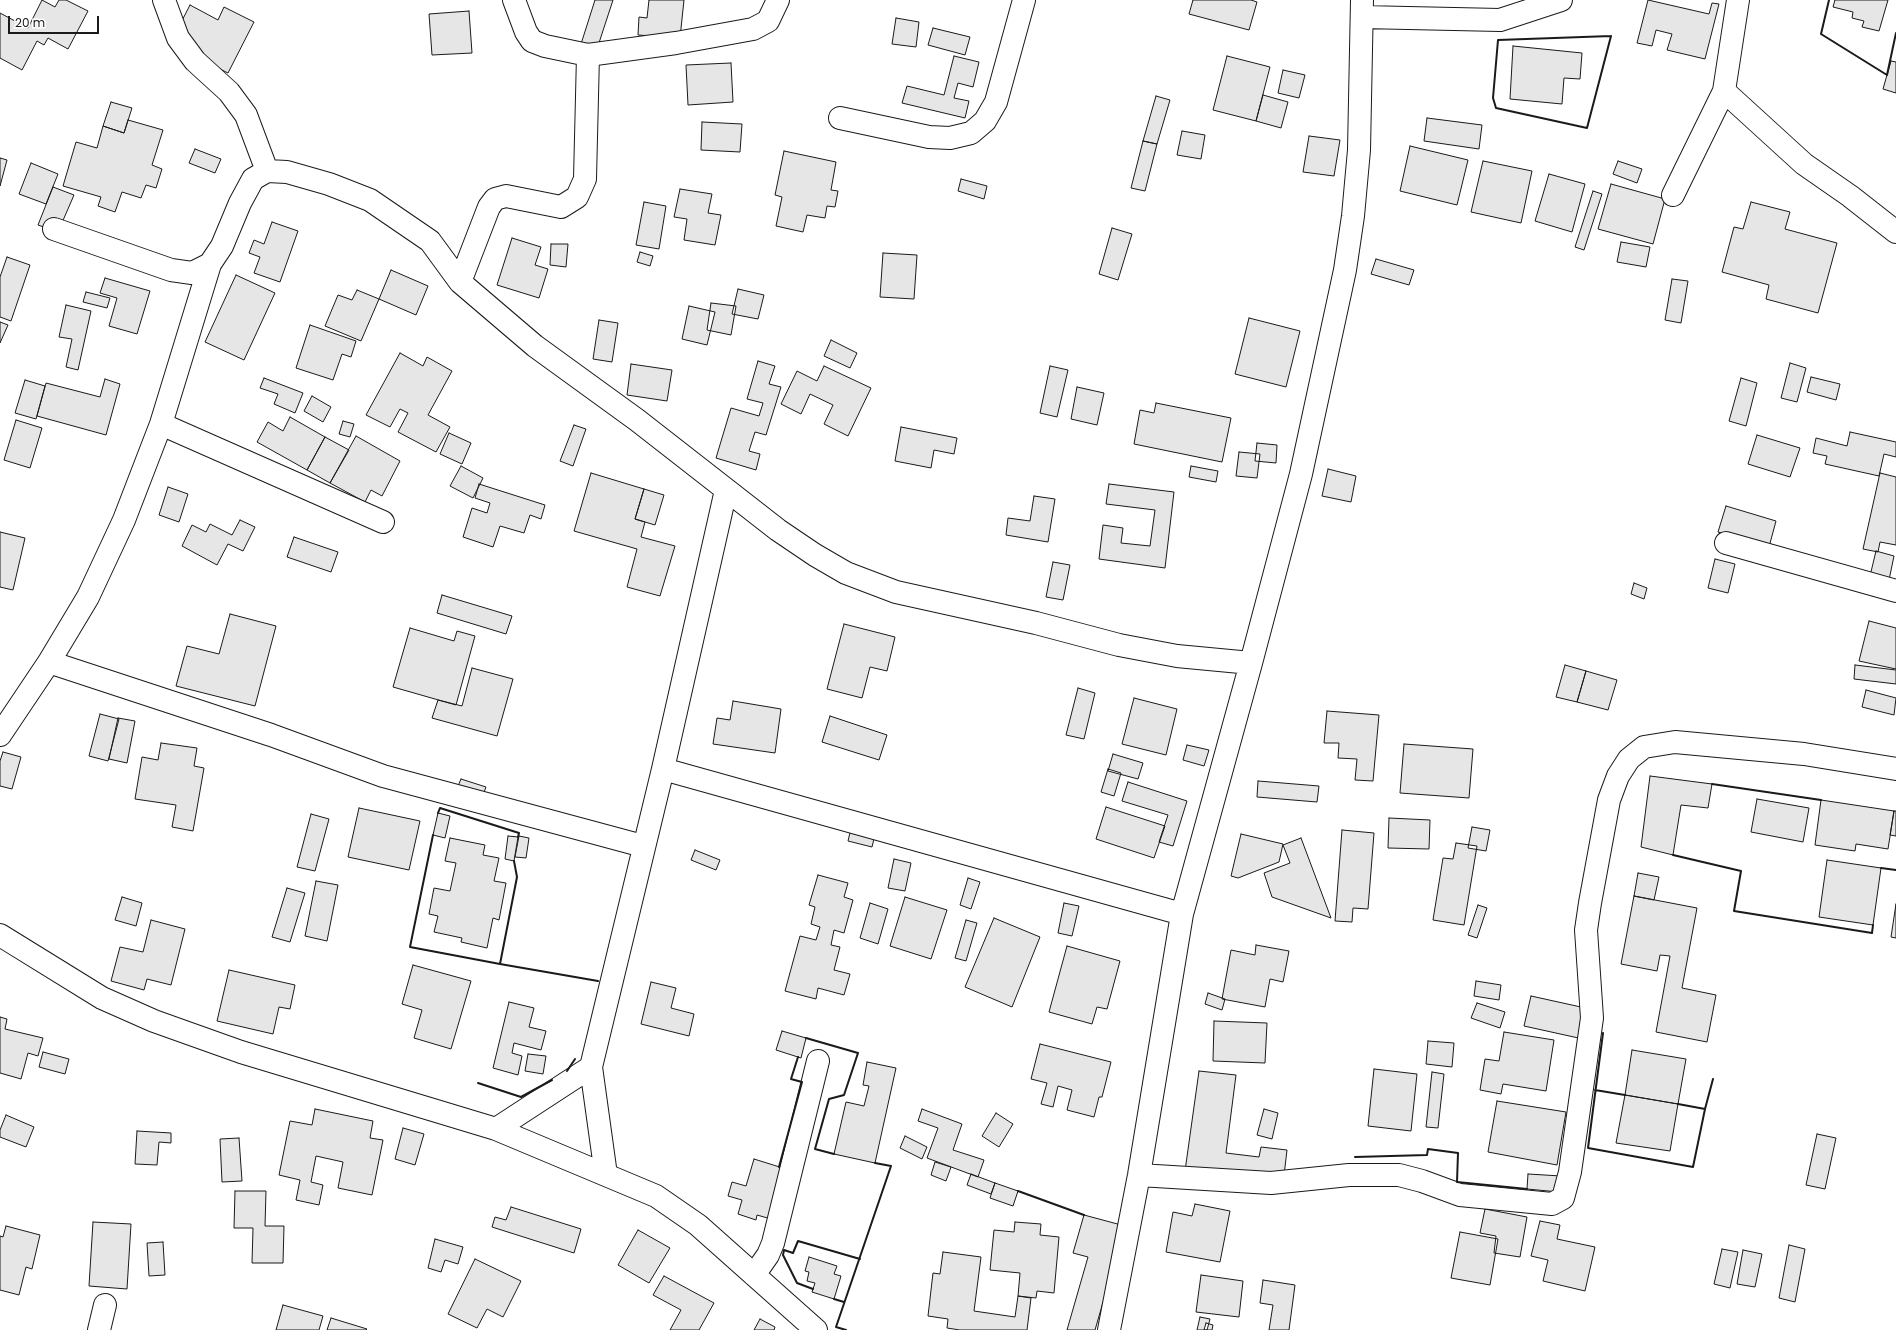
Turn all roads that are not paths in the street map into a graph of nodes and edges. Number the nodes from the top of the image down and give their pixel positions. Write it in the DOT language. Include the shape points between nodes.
graph roads {
  1 [pos="164,0"];
  2 [pos="514,0"];
  3 [pos="778,0"];
  4 [pos="1024,0"];
  5 [pos="1561,0"];
  6 [pos="1738,0"];
  7 [pos="1362,8"];
  8 [pos="588,55"];
  9 [pos="1724,91"];
  10 [pos="840,118"];
  11 [pos="267,171"];
  12 [pos="1673,195"];
  13 [pos="54,229"];
  14 [pos="1896,232"];
  15 [pos="210,264"];
  16 [pos="460,282"];
  17 [pos="161,424"];
  18 [pos="726,490"];
  19 [pos="383,522"];
  20 [pos="1726,542"];
  21 [pos="1896,591"];
  22 [pos="49,662"];
  23 [pos="1251,664"];
  24 [pos="0,735"];
  25 [pos="663,769"];
  26 [pos="1896,769"];
  27 [pos="643,846"];
  28 [pos="1182,914"];
  29 [pos="0,935"];
  30 [pos="818,1061"];
  31 [pos="591,1067"];
  32 [pos="496,1129"];
  33 [pos="606,1175"];
  34 [pos="1139,1175"];
  35 [pos="754,1275"];
  36 [pos="105,1305"];
  37 [pos="99,1330"];
  38 [pos="816,1330"];
  39 [pos="1109,1330"];
  1 -- 11 [label="street" via="178,38 195,61 229,92 246,115"];
  2 -- 8 [label="street" via="532,41"];
  3 -- 8 [label="street" via="768,21 753,29"];
  4 -- 10 [label="street" via="996,102 985,121 971,133 950,138 929,137"];
  5 -- 7 [label="street" via="1500,20"];
  6 -- 9 [label="street"];
  7 -- 23 [label="street" via="1359,150 1345,270 1301,474"];
  8 -- 16 [label="street" via="586,179 577,197 561,206 506,196 495,199 489,207"];
  9 -- 12 [label="street"];
  9 -- 14 [label="street" via="1804,164"];
  11 -- 15 [label="street" via="253,179 222,246"];
  11 -- 16 [label="street" via="287,172 329,184 370,200 430,241"];
  13 -- 15 [label="street" via="171,270 192,272"];
  15 -- 17 [label="street"];
  16 -- 18 [label="street" via="535,346 637,420"];
  17 -- 19 [label="street"];
  17 -- 22 [label="street" via="124,520 88,597"];
  18 -- 23 [label="street" via="814,555 846,573 896,592 1036,623 1119,645 1177,656"];
  18 -- 25 [label="street"];
  20 -- 21 [label="street"];
  22 -- 24 [label="street"];
  22 -- 27 [label="street" via="271,735 383,776"];
  23 -- 28 [label="street"];
  25 -- 27 [label="street"];
  25 -- 28 [label="street"];
  26 -- 34 [label="street" via="1804,754 1675,742 1644,747 1629,759 1618,776 1609,800 1590,903 1586,930 1592,1018 1570,1172 1563,1198 1552,1204 1460,1195 1399,1175 1349,1175 1271,1183"];
  27 -- 31 [label="street"];
  28 -- 34 [label="street"];
  29 -- 32 [label="street" via="102,998 154,1021 241,1052"];
  30 -- 35 [label="street" via="773,1243"];
  31 -- 32 [label="street"];
  31 -- 33 [label="street"];
  32 -- 33 [label="street"];
  33 -- 35 [label="street" via="662,1200 698,1225"];
  34 -- 39 [label="street"];
  35 -- 38 [label="street"];
  36 -- 37 [label="street"];
}
